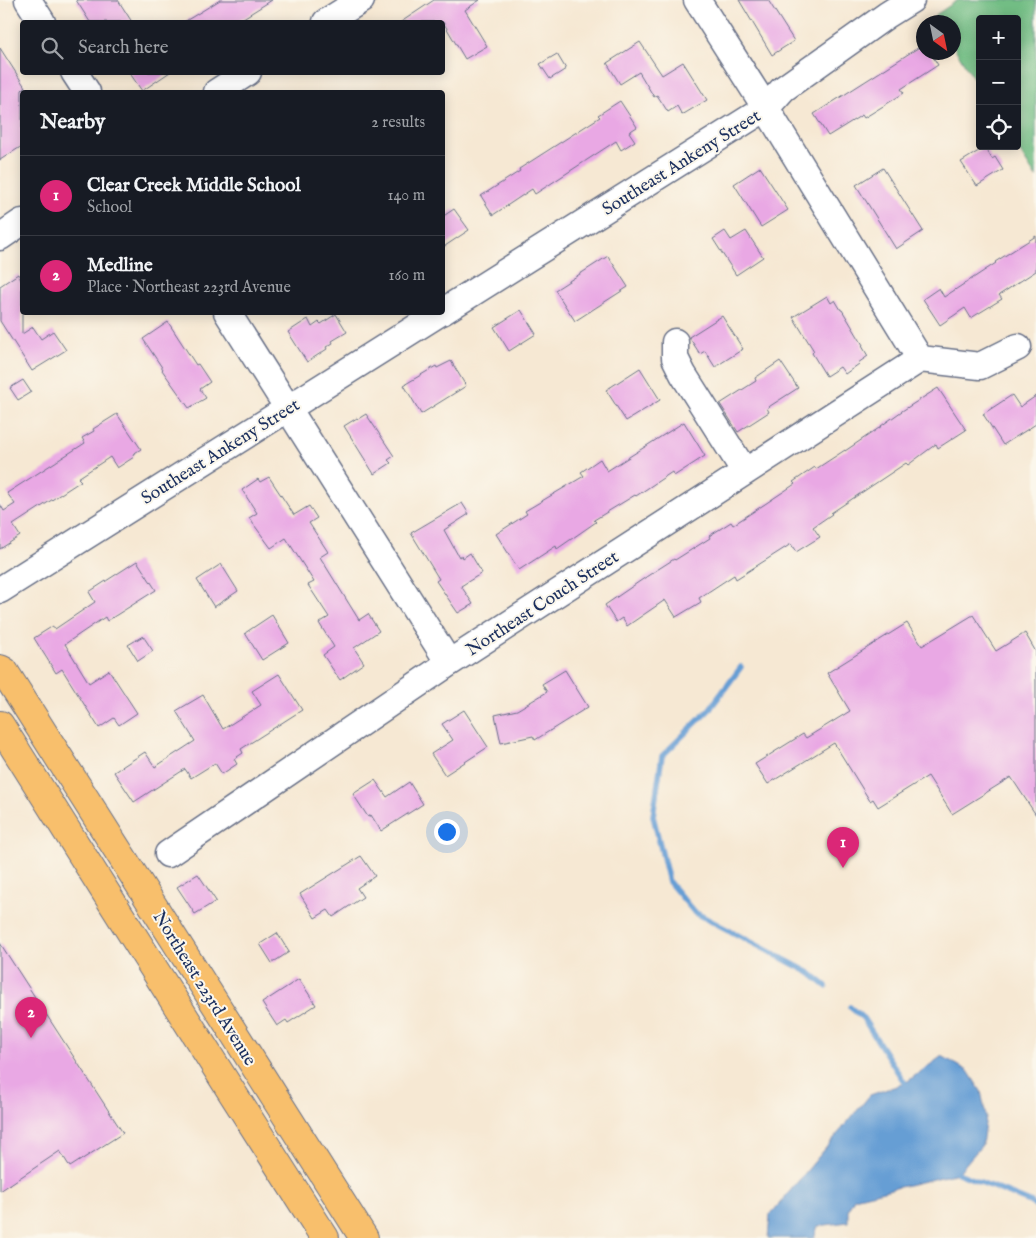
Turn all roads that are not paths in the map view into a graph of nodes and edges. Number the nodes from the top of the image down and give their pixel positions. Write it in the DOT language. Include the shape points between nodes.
graph roads {
  1 [pos="28,0"];
  2 [pos="361,0"];
  3 [pos="697,0"];
  4 [pos="911,0"];
  5 [pos="41,20"];
  6 [pos="329,20"];
  7 [pos="76,75"];
  8 [pos="243,75"];
  9 [pos="86,90"];
  10 [pos="220,90"];
  11 [pos="766,108"];
  12 [pos="20,223"];
  13 [pos="0,236"];
  14 [pos="445,310"];
  15 [pos="229,315"];
  16 [pos="437,315"];
  17 [pos="675,342"];
  18 [pos="1018,347"];
  19 [pos="920,359"];
  20 [pos="288,409"];
  21 [pos="745,472"];
  22 [pos="0,590"];
  23 [pos="449,663"];
  24 [pos="0,669"];
  25 [pos="0,725"];
  26 [pos="168,854"];
  27 [pos="325,1238"];
  28 [pos="364,1238"];
  1 -- 5 [label="street"];
  2 -- 6 [label="street"];
  3 -- 11 [label="street"];
  4 -- 11 [label="street, Southeast Ankeny Street" via="783,88"];
  7 -- 9 [label="street"];
  8 -- 10 [label="street"];
  11 -- 14 [label="street, Southeast Ankeny Street"];
  11 -- 19 [label="street"];
  12 -- 13 [label="street"];
  15 -- 20 [label="street"];
  16 -- 20 [label="street, Southeast Ankeny Street"];
  17 -- 21 [label="street" via="675,358 682,374"];
  18 -- 19 [label="street" via="980,366"];
  19 -- 21 [label="street, Northeast Couch Street"];
  20 -- 22 [label="street, Southeast Ankeny Street"];
  20 -- 23 [label="street"];
  21 -- 23 [label="street, Northeast Couch Street"];
  23 -- 26 [label="street, Northeast Couch Street"];
  24 -- 28 [label="main road, Northeast 223rd Avenue"];
  25 -- 27 [label="main road, Northeast 223rd Avenue"];
}
